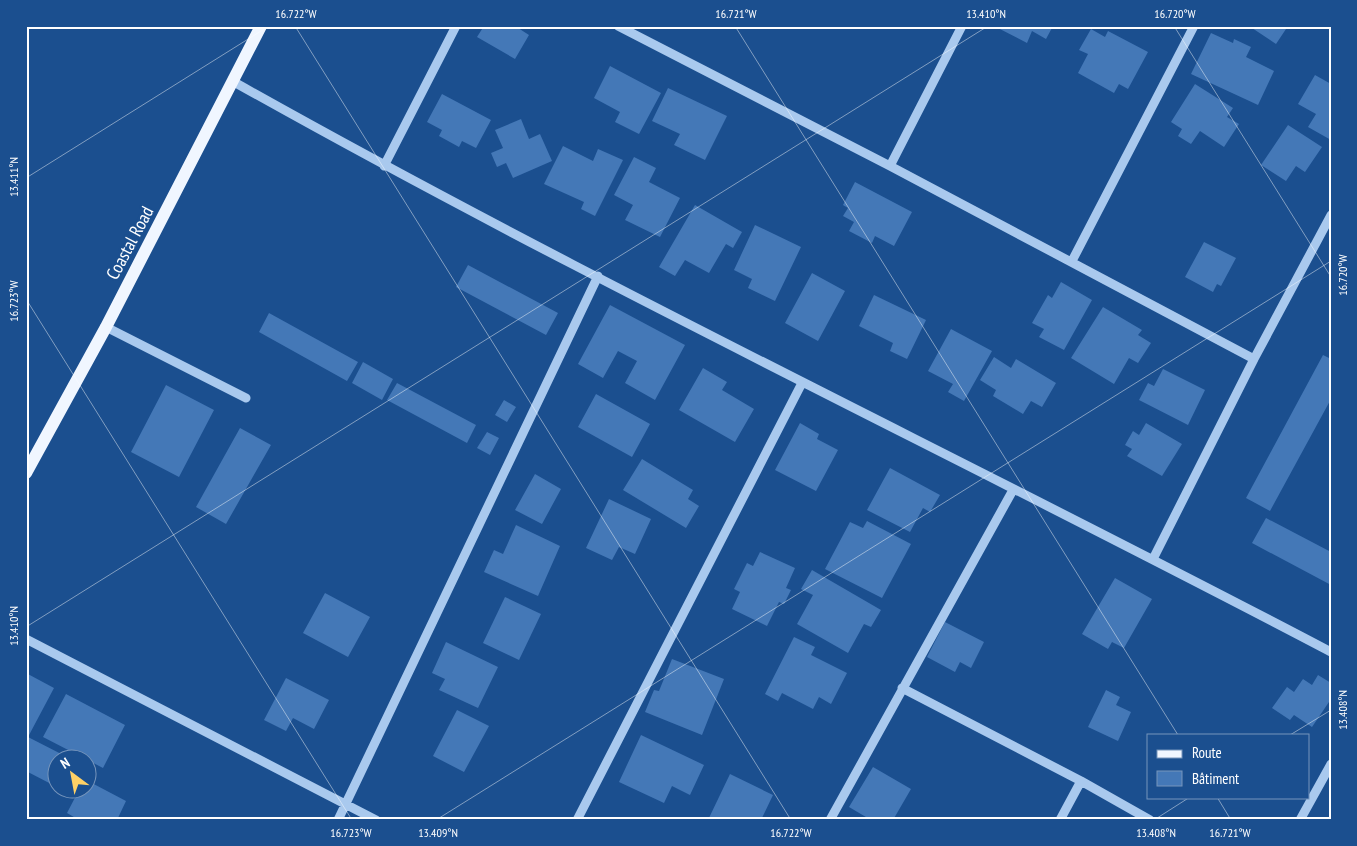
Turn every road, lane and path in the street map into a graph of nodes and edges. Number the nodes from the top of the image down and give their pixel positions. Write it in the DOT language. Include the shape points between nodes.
graph roads {
  1 [pos="261,26"];
  2 [pos="456,26"];
  3 [pos="618,26"];
  4 [pos="962,26"];
  5 [pos="1194,26"];
  6 [pos="234,82"];
  7 [pos="384,166"];
  8 [pos="890,166"];
  9 [pos="1331,215"];
  10 [pos="1072,262"];
  11 [pos="598,276"];
  12 [pos="106,327"];
  13 [pos="1254,359"];
  14 [pos="802,383"];
  15 [pos="246,398"];
  16 [pos="26,473"];
  17 [pos="1013,490"];
  18 [pos="1154,559"];
  19 [pos="26,639"];
  20 [pos="1331,652"];
  21 [pos="902,688"];
  22 [pos="1331,764"];
  23 [pos="1081,781"];
  24 [pos="346,804"];
  25 [pos="338,820"];
  26 [pos="376,820"];
  27 [pos="576,820"];
  28 [pos="830,820"];
  29 [pos="1060,820"];
  30 [pos="1150,820"];
  31 [pos="1300,820"];
  1 -- 6 [label="main road, Coastal Road"];
  2 -- 7 [label="street"];
  3 -- 8 [label="street"];
  4 -- 8 [label="street"];
  5 -- 10 [label="street"];
  6 -- 7 [label="street"];
  6 -- 12 [label="main road, Coastal Road"];
  7 -- 11 [label="street"];
  8 -- 10 [label="street"];
  9 -- 13 [label="street"];
  10 -- 13 [label="street"];
  11 -- 14 [label="street"];
  11 -- 24 [label="street"];
  12 -- 15 [label="street"];
  12 -- 16 [label="main road, Coastal Road"];
  13 -- 18 [label="street"];
  14 -- 17 [label="street"];
  14 -- 27 [label="street"];
  17 -- 18 [label="street"];
  17 -- 21 [label="street"];
  18 -- 20 [label="street"];
  19 -- 24 [label="street"];
  21 -- 23 [label="street"];
  21 -- 28 [label="street"];
  22 -- 31 [label="street"];
  23 -- 29 [label="street"];
  23 -- 30 [label="street"];
  24 -- 25 [label="street"];
  24 -- 26 [label="street"];
}
